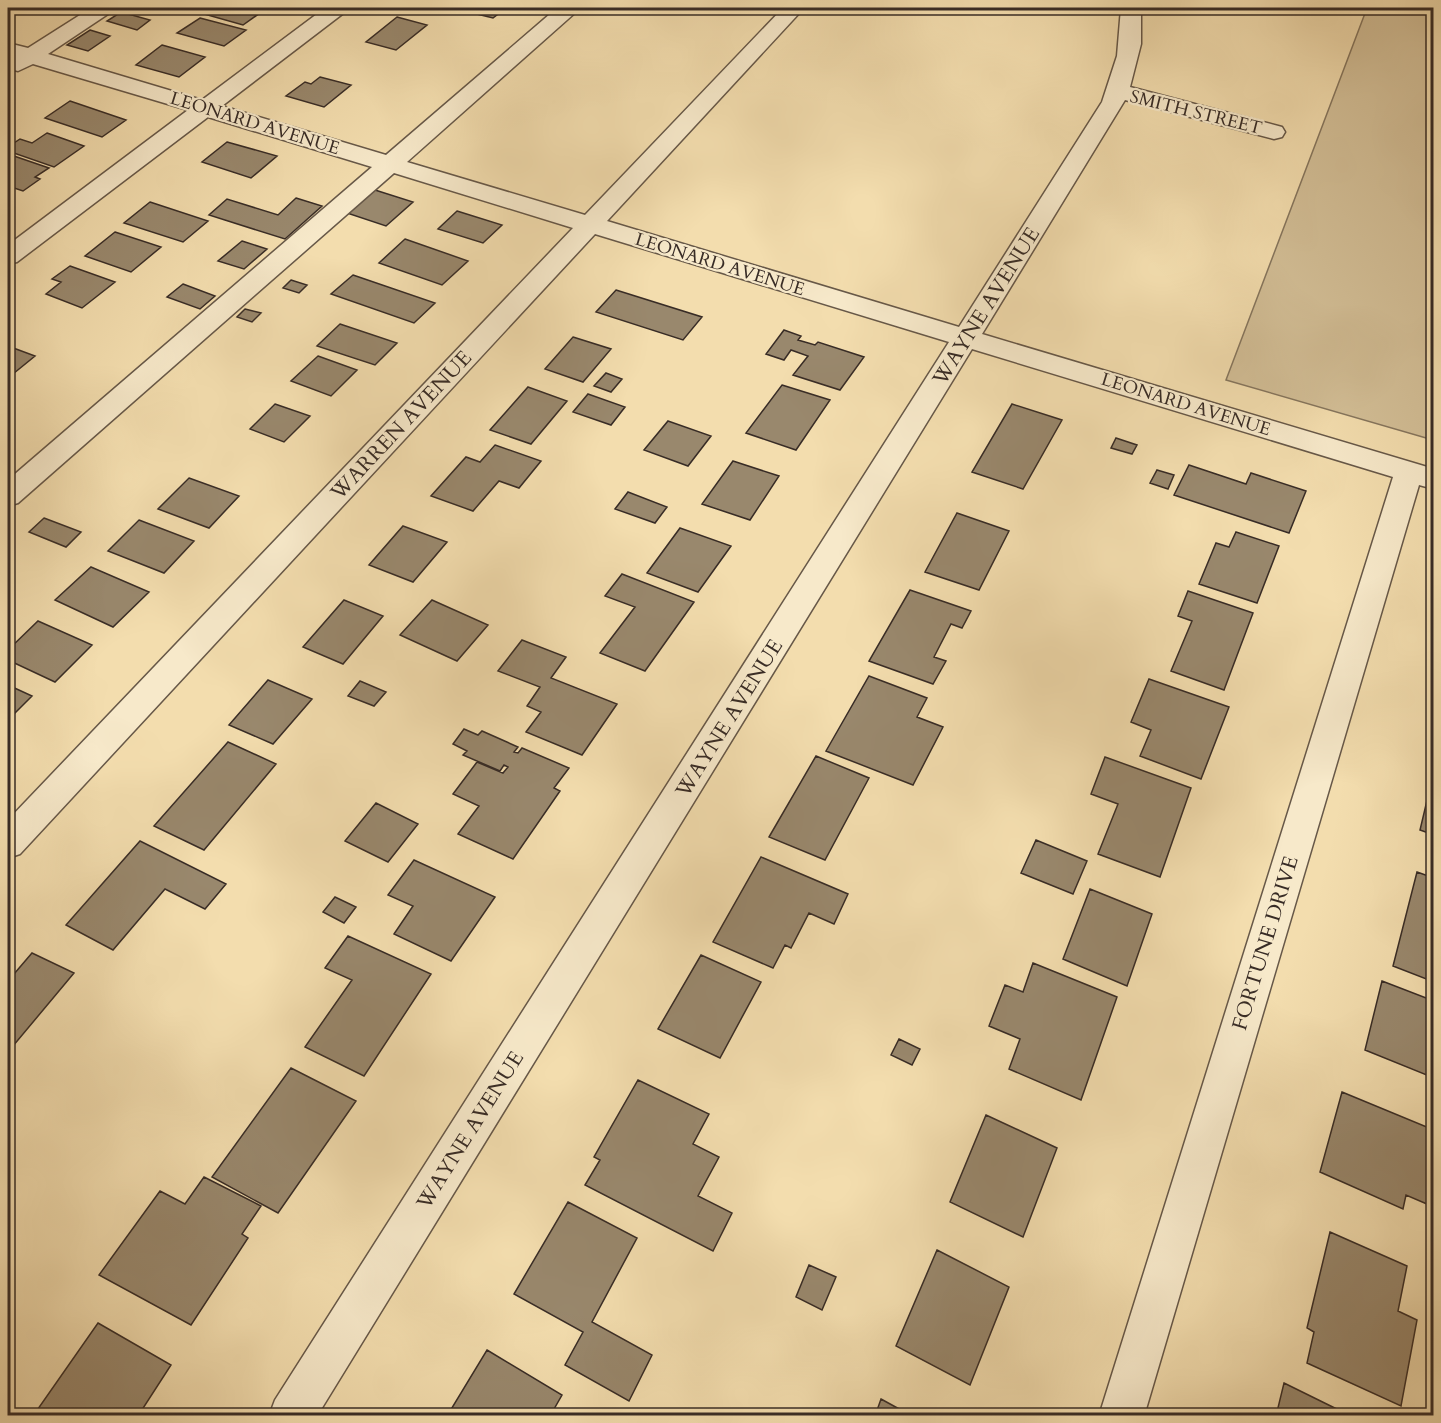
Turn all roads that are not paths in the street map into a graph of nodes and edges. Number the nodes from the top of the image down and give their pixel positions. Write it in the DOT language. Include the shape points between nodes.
graph roads {
  1 [pos="104,8"];
  2 [pos="338,8"];
  3 [pos="569,8"];
  4 [pos="794,8"];
  5 [pos="1131,8"];
  6 [pos="19,52"];
  7 [pos="8,71"];
  8 [pos="1118,92"];
  9 [pos="205,108"];
  10 [pos="1274,132"];
  11 [pos="391,164"];
  12 [pos="590,225"];
  13 [pos="8,257"];
  14 [pos="966,338"];
  15 [pos="1421,475"];
  16 [pos="8,496"];
  17 [pos="8,843"];
  18 [pos="291,1416"];
  19 [pos="1121,1416"];
  1 -- 6 [label="street"];
  2 -- 9 [label="street"];
  3 -- 11 [label="street"];
  4 -- 12 [label="street, WARREN AVENUE"];
  5 -- 8 [label="street, WAYNE AVENUE" via="1128,60"];
  6 -- 7 [label="street"];
  6 -- 9 [label="street, LEONARD AVENUE"];
  8 -- 10 [label="street, SMITH STREET"];
  8 -- 14 [label="street, WAYNE AVENUE"];
  9 -- 11 [label="street, LEONARD AVENUE"];
  9 -- 13 [label="street"];
  11 -- 12 [label="street, LEONARD AVENUE"];
  11 -- 16 [label="street"];
  12 -- 14 [label="street, LEONARD AVENUE"];
  12 -- 17 [label="street, WARREN AVENUE"];
  14 -- 15 [label="street, LEONARD AVENUE"];
  14 -- 18 [label="street, WAYNE AVENUE"];
  15 -- 19 [label="street, FORTUNE DRIVE"];
}
